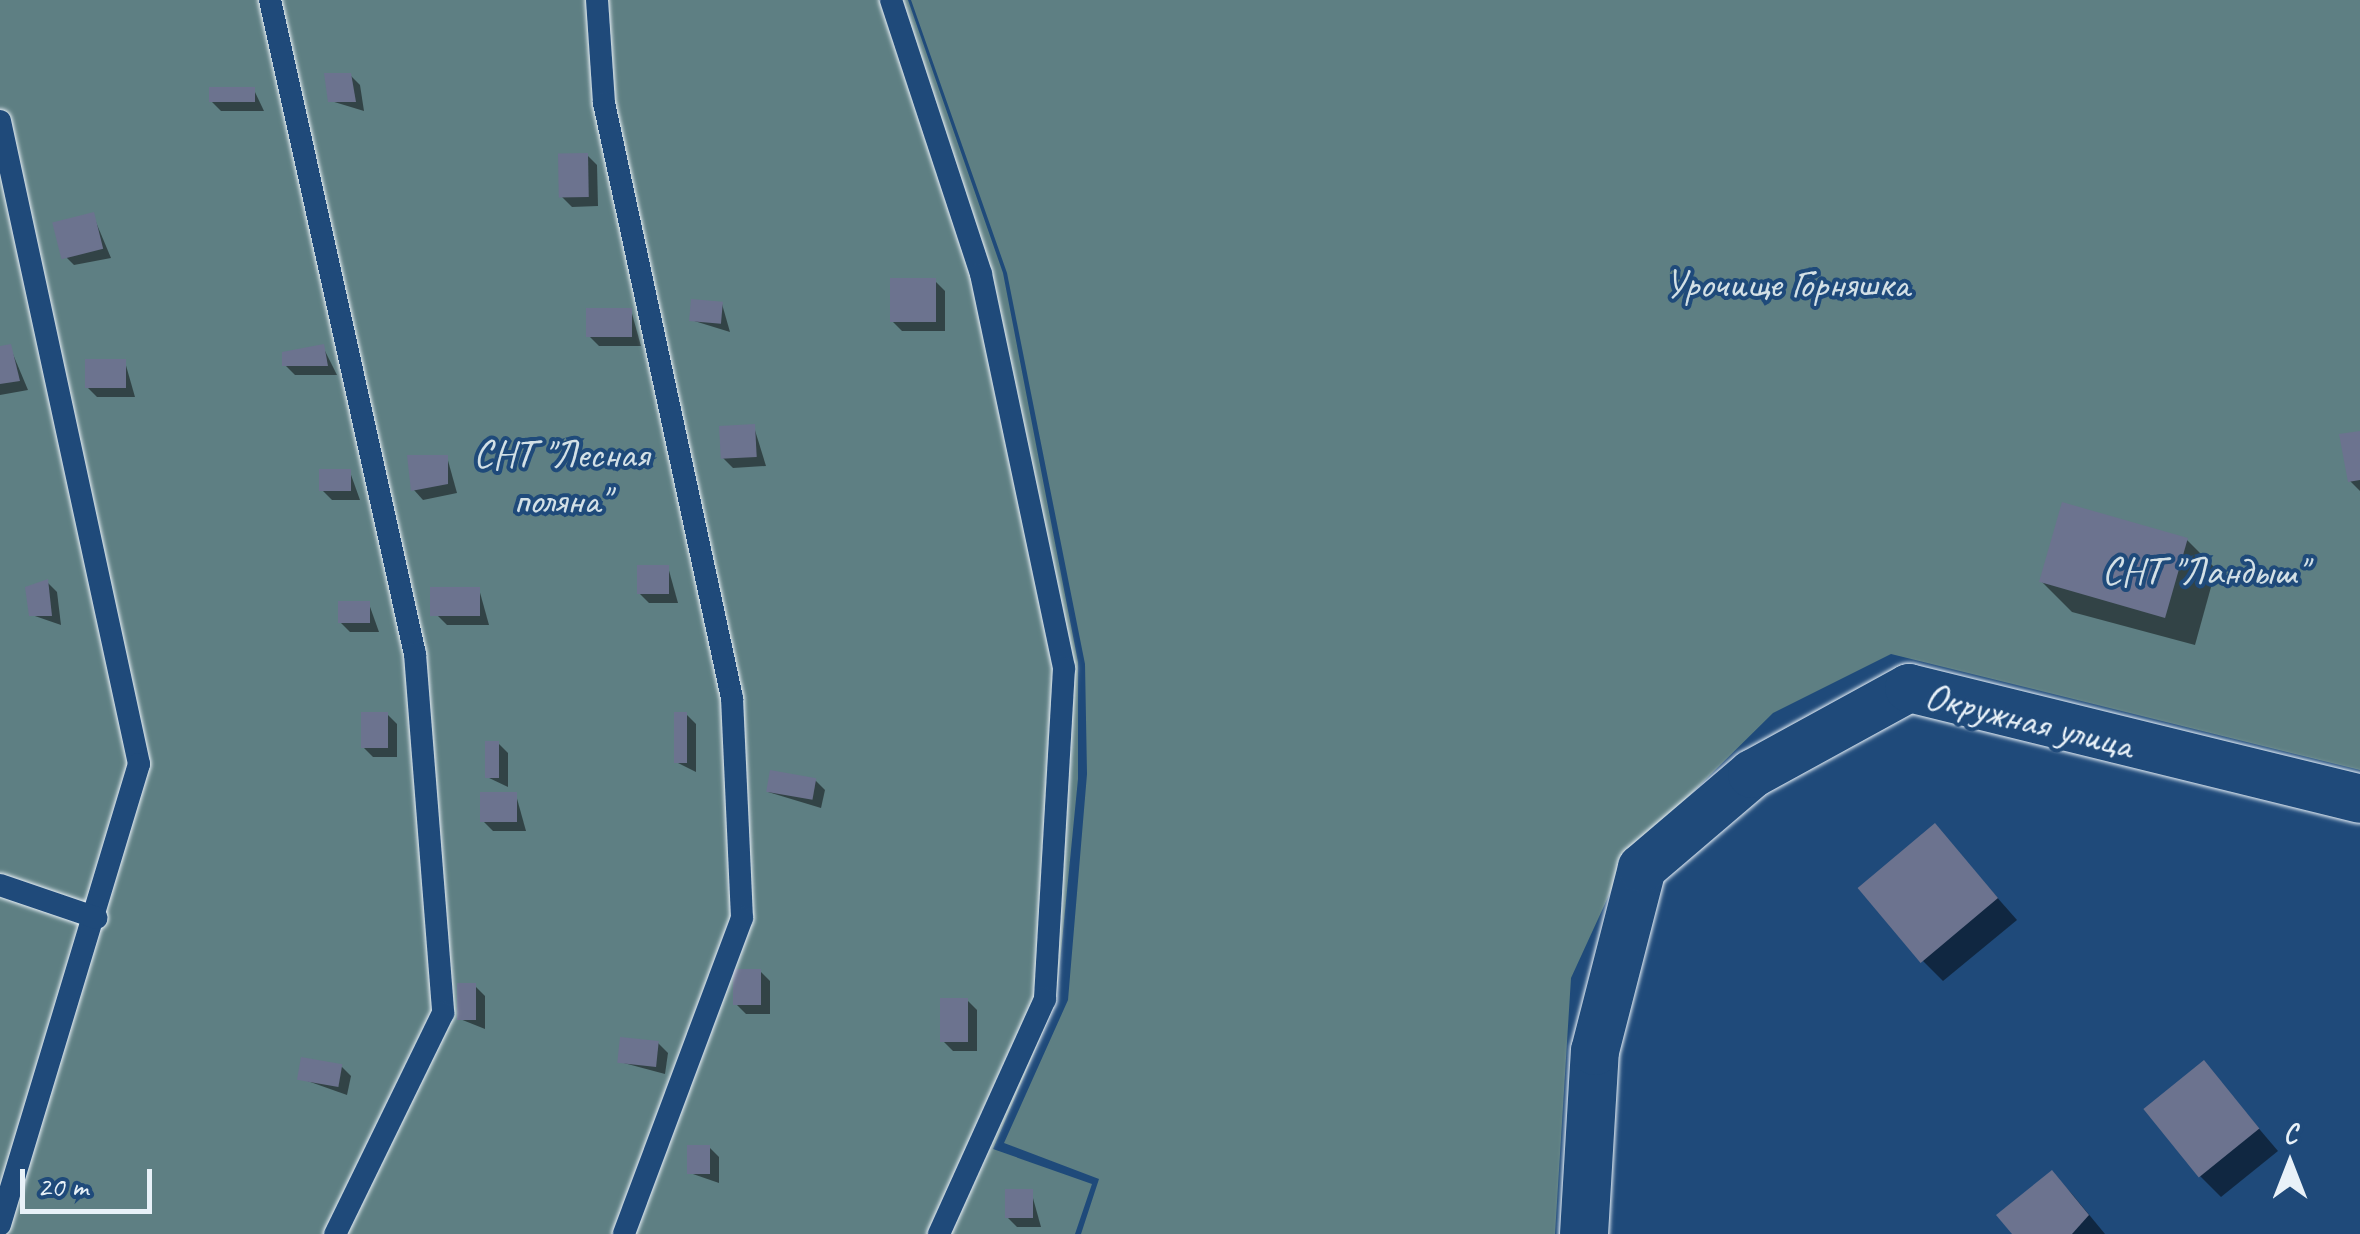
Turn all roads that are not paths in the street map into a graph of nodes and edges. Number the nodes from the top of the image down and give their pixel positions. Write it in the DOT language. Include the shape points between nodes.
graph roads {
  1 [pos="270,0"];
  2 [pos="598,0"];
  3 [pos="892,0"];
  4 [pos="0,121"];
  5 [pos="2360,799"];
  6 [pos="0,885"];
  7 [pos="98,918"];
  8 [pos="0,1224"];
  9 [pos="335,1234"];
  10 [pos="624,1234"];
  11 [pos="939,1234"];
  12 [pos="1584,1234"];
  1 -- 9 [label="lane" via="415,654 442,1013"];
  2 -- 10 [label="lane" via="604,103 732,698 742,918"];
  3 -- 11 [label="lane" via="982,274 1064,668 1046,999"];
  4 -- 7 [label="lane" via="139,764"];
  5 -- 12 [label="street, Окружная улица" via="1909,688 1752,774 1642,868 1595,1051"];
  6 -- 7 [label="lane"];
  7 -- 8 [label="lane"];
}
